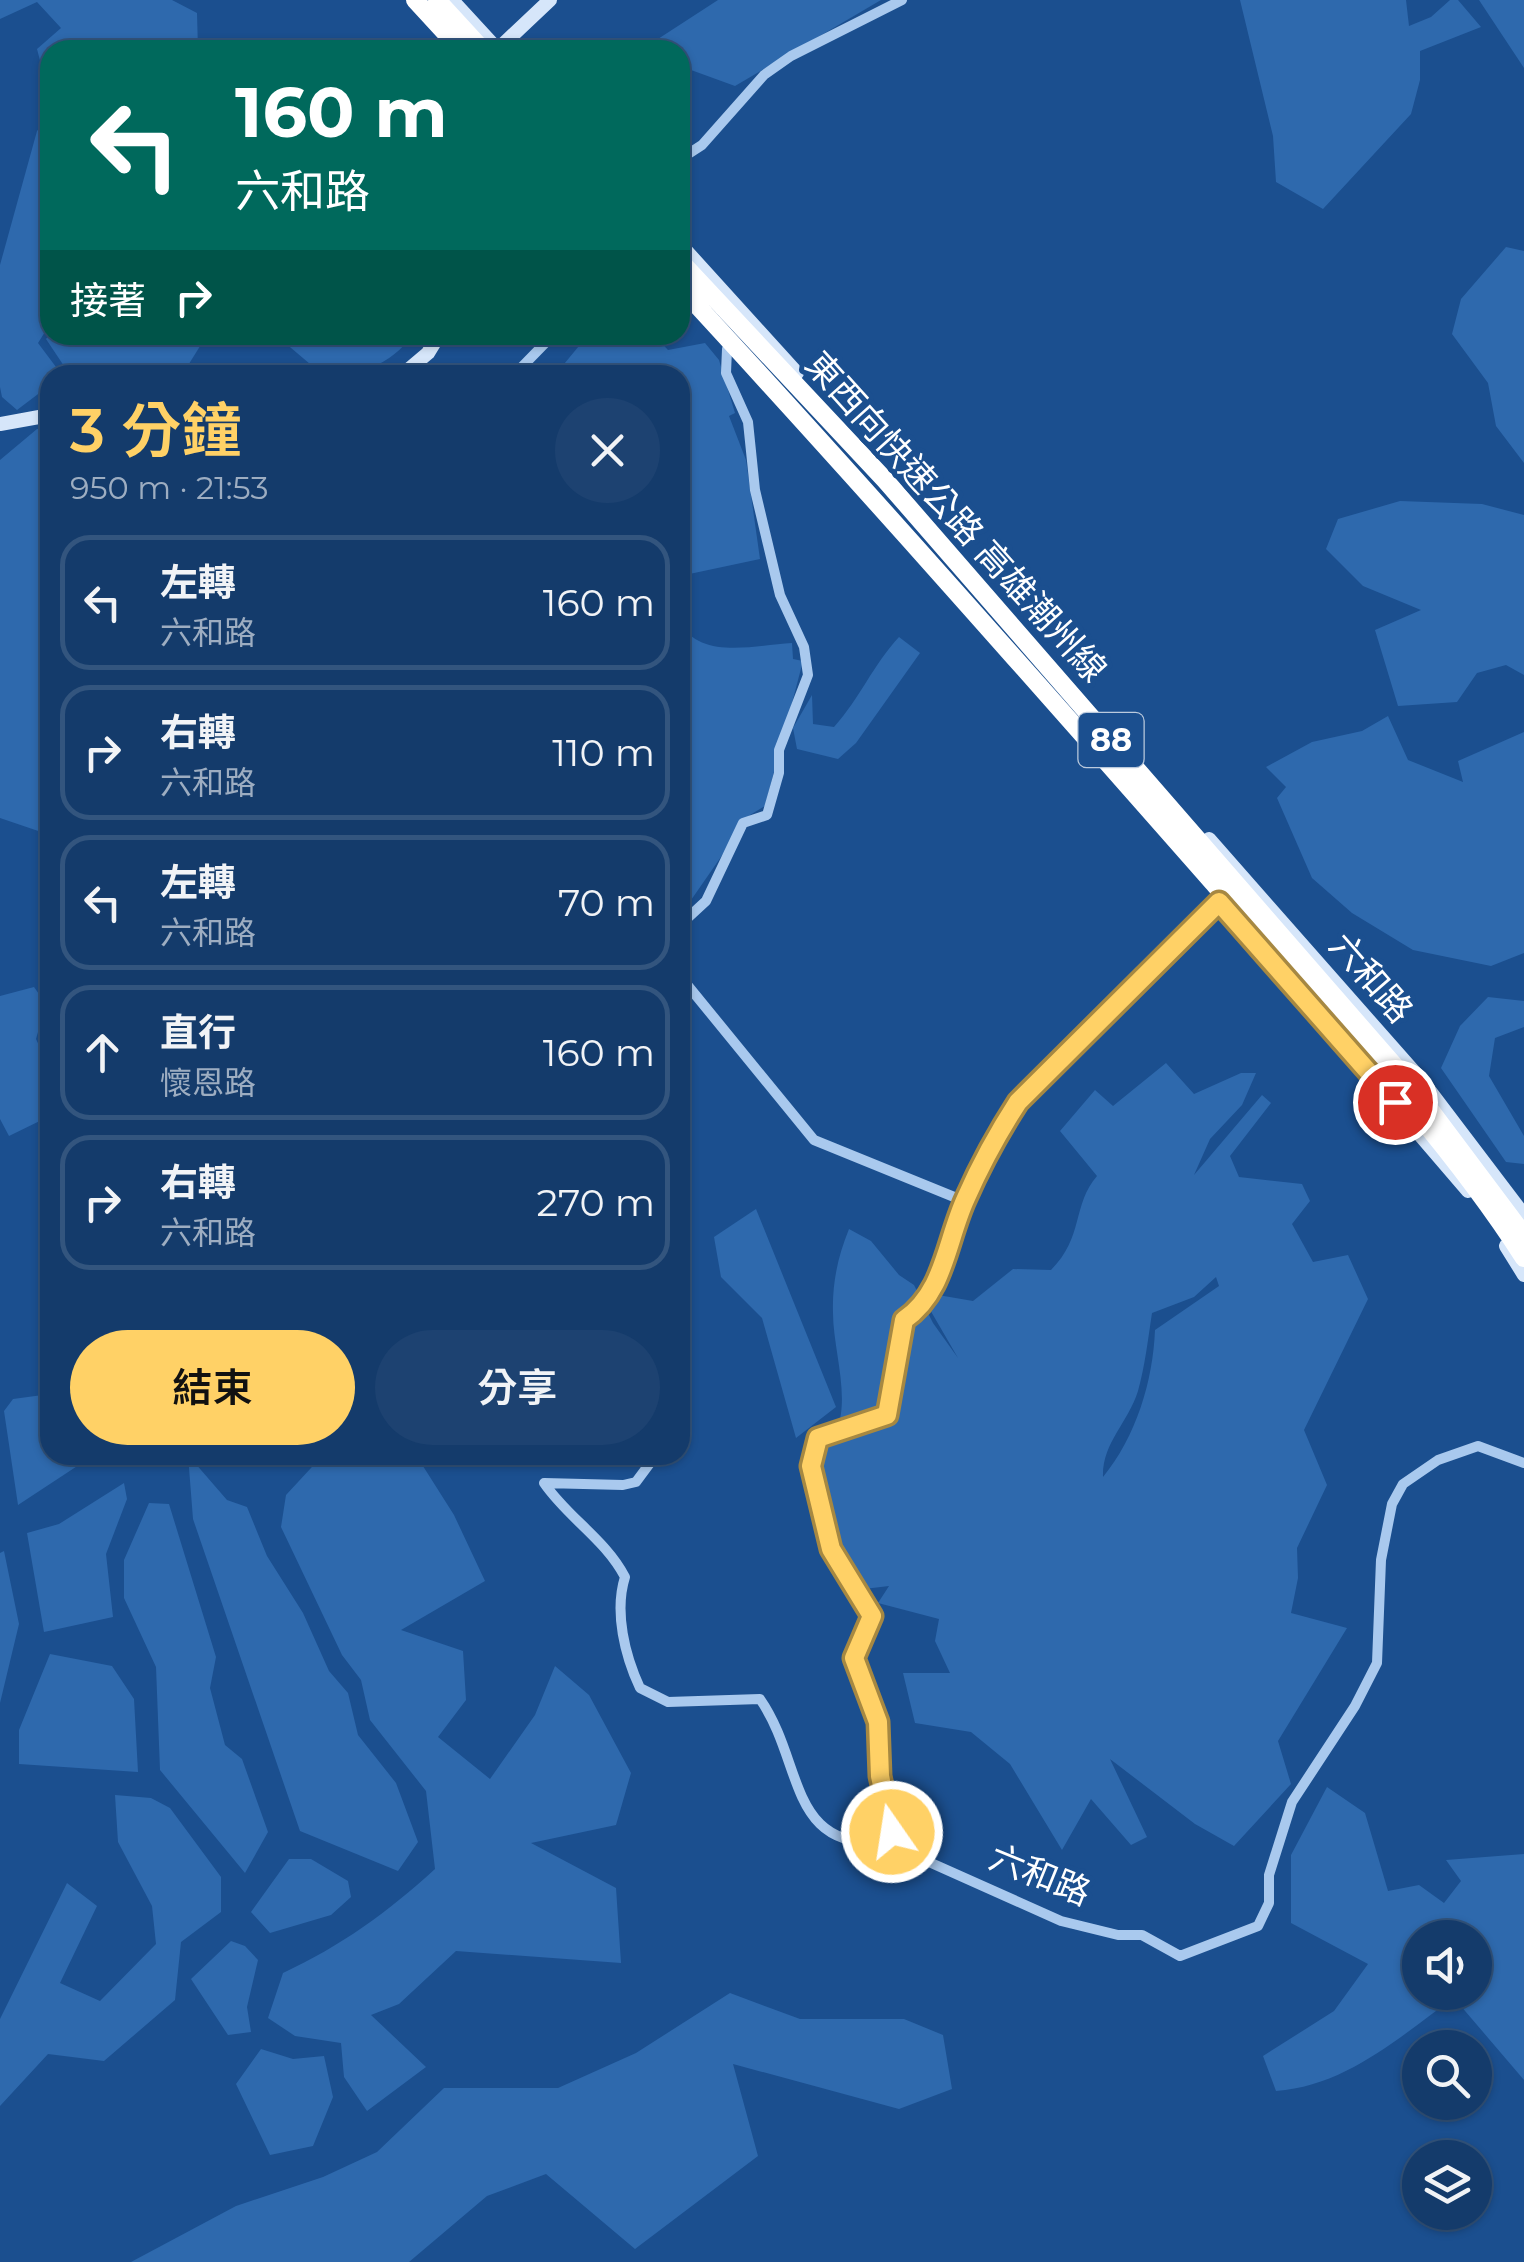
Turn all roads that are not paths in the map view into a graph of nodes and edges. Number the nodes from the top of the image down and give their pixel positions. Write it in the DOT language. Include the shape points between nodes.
graph roads {
  1 [pos="404,0"];
  2 [pos="415,0"];
  3 [pos="437,0"];
  4 [pos="452,0"];
  5 [pos="550,0"];
  6 [pos="902,0"];
  7 [pos="441,40"];
  8 [pos="453,40"];
  9 [pos="474,40"];
  10 [pos="489,40"];
  11 [pos="508,40"];
  12 [pos="690,152"];
  13 [pos="690,255"];
  14 [pos="690,272"];
  15 [pos="690,298"];
  16 [pos="690,308"];
  17 [pos="433,345"];
  18 [pos="543,345"];
  19 [pos="727,349"];
  20 [pos="414,365"];
  21 [pos="524,365"];
  22 [pos="40,417"];
  23 [pos="0,424"];
  24 [pos="1244,878"];
  25 [pos="1219,902"];
  26 [pos="690,916"];
  27 [pos="690,988"];
  28 [pos="964,1201"];
  29 [pos="1524,1214"];
  30 [pos="1524,1234"];
  31 [pos="1524,1258"];
  32 [pos="1524,1274"];
  33 [pos="1524,1463"];
  34 [pos="649,1465"];
  35 [pos="896,1842"];
  1 -- 7 [label="main road"];
  2 -- 8 [label="highway"];
  3 -- 9 [label="highway"];
  4 -- 10 [label="main road"];
  5 -- 11 [label="main road"];
  6 -- 12 [label="street" via="792,56 751,86"];
  13 -- 24 [label="main road, 六和路"];
  14 -- 30 [label="highway, 東西向快速公路 高雄潮州線 / 88, bridge" via="884,480 1413,1087"];
  15 -- 31 [label="highway, 東西向快速公路 高雄潮州線 / 88, bridge" via="1401,1097"];
  16 -- 19 [label="main road, 六和路"];
  17 -- 20 [label="main road"];
  18 -- 21 [label="street"];
  19 -- 25 [label="main road, 六和路"];
  19 -- 26 [label="street" via="726,373 748,422 755,490 780,595 804,648 808,675 780,750 767,815 743,823 706,901"];
  22 -- 23 [label="main road"];
  24 -- 25 [label="street"];
  24 -- 29 [label="main road, 六和路" via="1423,1082"];
  25 -- 28 [label="street" via="1018,1102"];
  25 -- 32 [label="main road, 六和路" via="1395,1102 1484,1212"];
  27 -- 28 [label="street" via="814,1140"];
  28 -- 35 [label="street" via="934,1288 924,1306 904,1320 887,1415 818,1438 811,1466 831,1549 872,1616 854,1658 878,1722 880,1776"];
  33 -- 35 [label="street, 六和路" via="1478,1446 1438,1460 1403,1484 1392,1504 1381,1560 1376,1663 1292,1802 1258,1926 1180,1956 1142,1935 1061,1921"];
  34 -- 35 [label="street" via="636,1482 623,1485 544,1482 625,1577 619,1596 627,1654 640,1688 668,1702 760,1699 818,1826 842,1840"];
}
